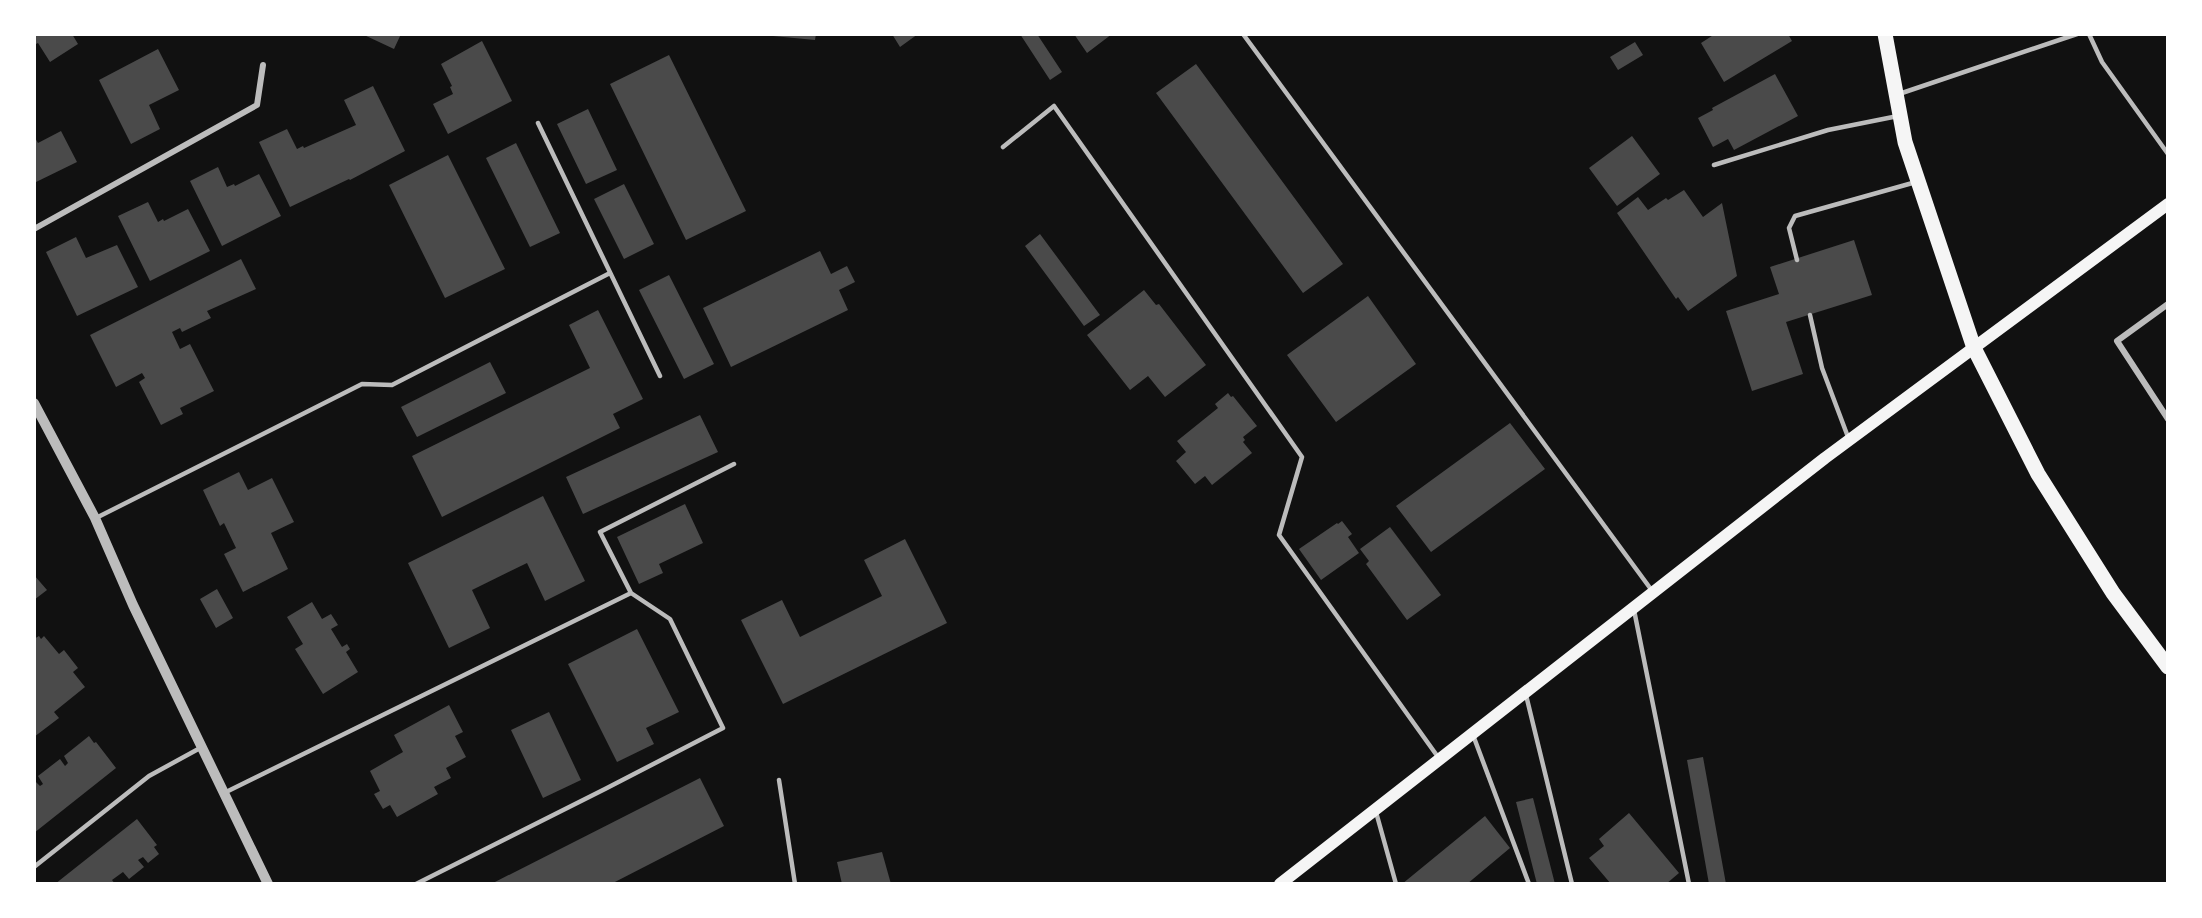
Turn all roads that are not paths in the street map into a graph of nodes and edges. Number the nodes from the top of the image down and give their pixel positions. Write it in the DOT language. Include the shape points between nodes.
graph roads {
  1 [pos="1243,34"];
  2 [pos="1886,34"];
  3 [pos="2077,34"];
  4 [pos="2089,34"];
  5 [pos="263,64"];
  6 [pos="1897,95"];
  7 [pos="1900,116"];
  8 [pos="538,123"];
  9 [pos="1003,147"];
  10 [pos="2168,154"];
  11 [pos="1714,165"];
  12 [pos="1919,181"];
  13 [pos="2168,204"];
  14 [pos="34,229"];
  15 [pos="1797,260"];
  16 [pos="610,273"];
  17 [pos="2168,304"];
  18 [pos="1810,315"];
  19 [pos="1974,348"];
  20 [pos="660,376"];
  21 [pos="34,403"];
  22 [pos="2168,418"];
  23 [pos="1849,440"];
  24 [pos="734,464"];
  25 [pos="95,518"];
  26 [pos="631,592"];
  27 [pos="1653,592"];
  28 [pos="1634,608"];
  29 [pos="2168,667"];
  30 [pos="1526,692"];
  31 [pos="1472,734"];
  32 [pos="202,747"];
  33 [pos="1439,759"];
  34 [pos="779,780"];
  35 [pos="224,793"];
  36 [pos="1375,810"];
  37 [pos="34,867"];
  38 [pos="268,884"];
  39 [pos="416,884"];
  40 [pos="795,884"];
  41 [pos="1280,884"];
  42 [pos="1396,884"];
  43 [pos="1529,884"];
  44 [pos="1572,884"];
  45 [pos="1689,884"];
  1 -- 27 [label="lane"];
  2 -- 6 [label="main road"];
  3 -- 6 [label="lane"];
  4 -- 10 [label="lane" via="2102,62"];
  5 -- 14 [label="street" via="257,105"];
  6 -- 7 [label="main road"];
  7 -- 11 [label="lane" via="1828,130"];
  7 -- 12 [label="main road"];
  8 -- 16 [label="lane"];
  9 -- 33 [label="lane" via="1054,106 1146,234 1302,457 1279,535"];
  12 -- 15 [label="lane" via="1796,216 1789,228"];
  12 -- 19 [label="main road"];
  13 -- 19 [label="main road"];
  16 -- 20 [label="lane"];
  16 -- 25 [label="lane" via="392,385 362,384"];
  17 -- 22 [label="street" via="2117,341"];
  18 -- 23 [label="lane" via="1822,368"];
  19 -- 23 [label="main road"];
  19 -- 29 [label="main road" via="2038,474 2113,593"];
  21 -- 25 [label="street"];
  23 -- 27 [label="main road"];
  24 -- 26 [label="lane" via="600,532"];
  25 -- 32 [label="street"];
  26 -- 35 [label="lane"];
  26 -- 39 [label="lane" via="670,619 723,728"];
  27 -- 28 [label="main road"];
  28 -- 30 [label="main road"];
  28 -- 45 [label="lane"];
  30 -- 31 [label="main road"];
  30 -- 44 [label="lane"];
  31 -- 33 [label="main road"];
  31 -- 43 [label="lane"];
  32 -- 35 [label="street"];
  32 -- 37 [label="lane" via="149,777"];
  33 -- 36 [label="main road"];
  34 -- 40 [label="lane"];
  35 -- 38 [label="street"];
  36 -- 41 [label="main road"];
  36 -- 42 [label="lane"];
}
